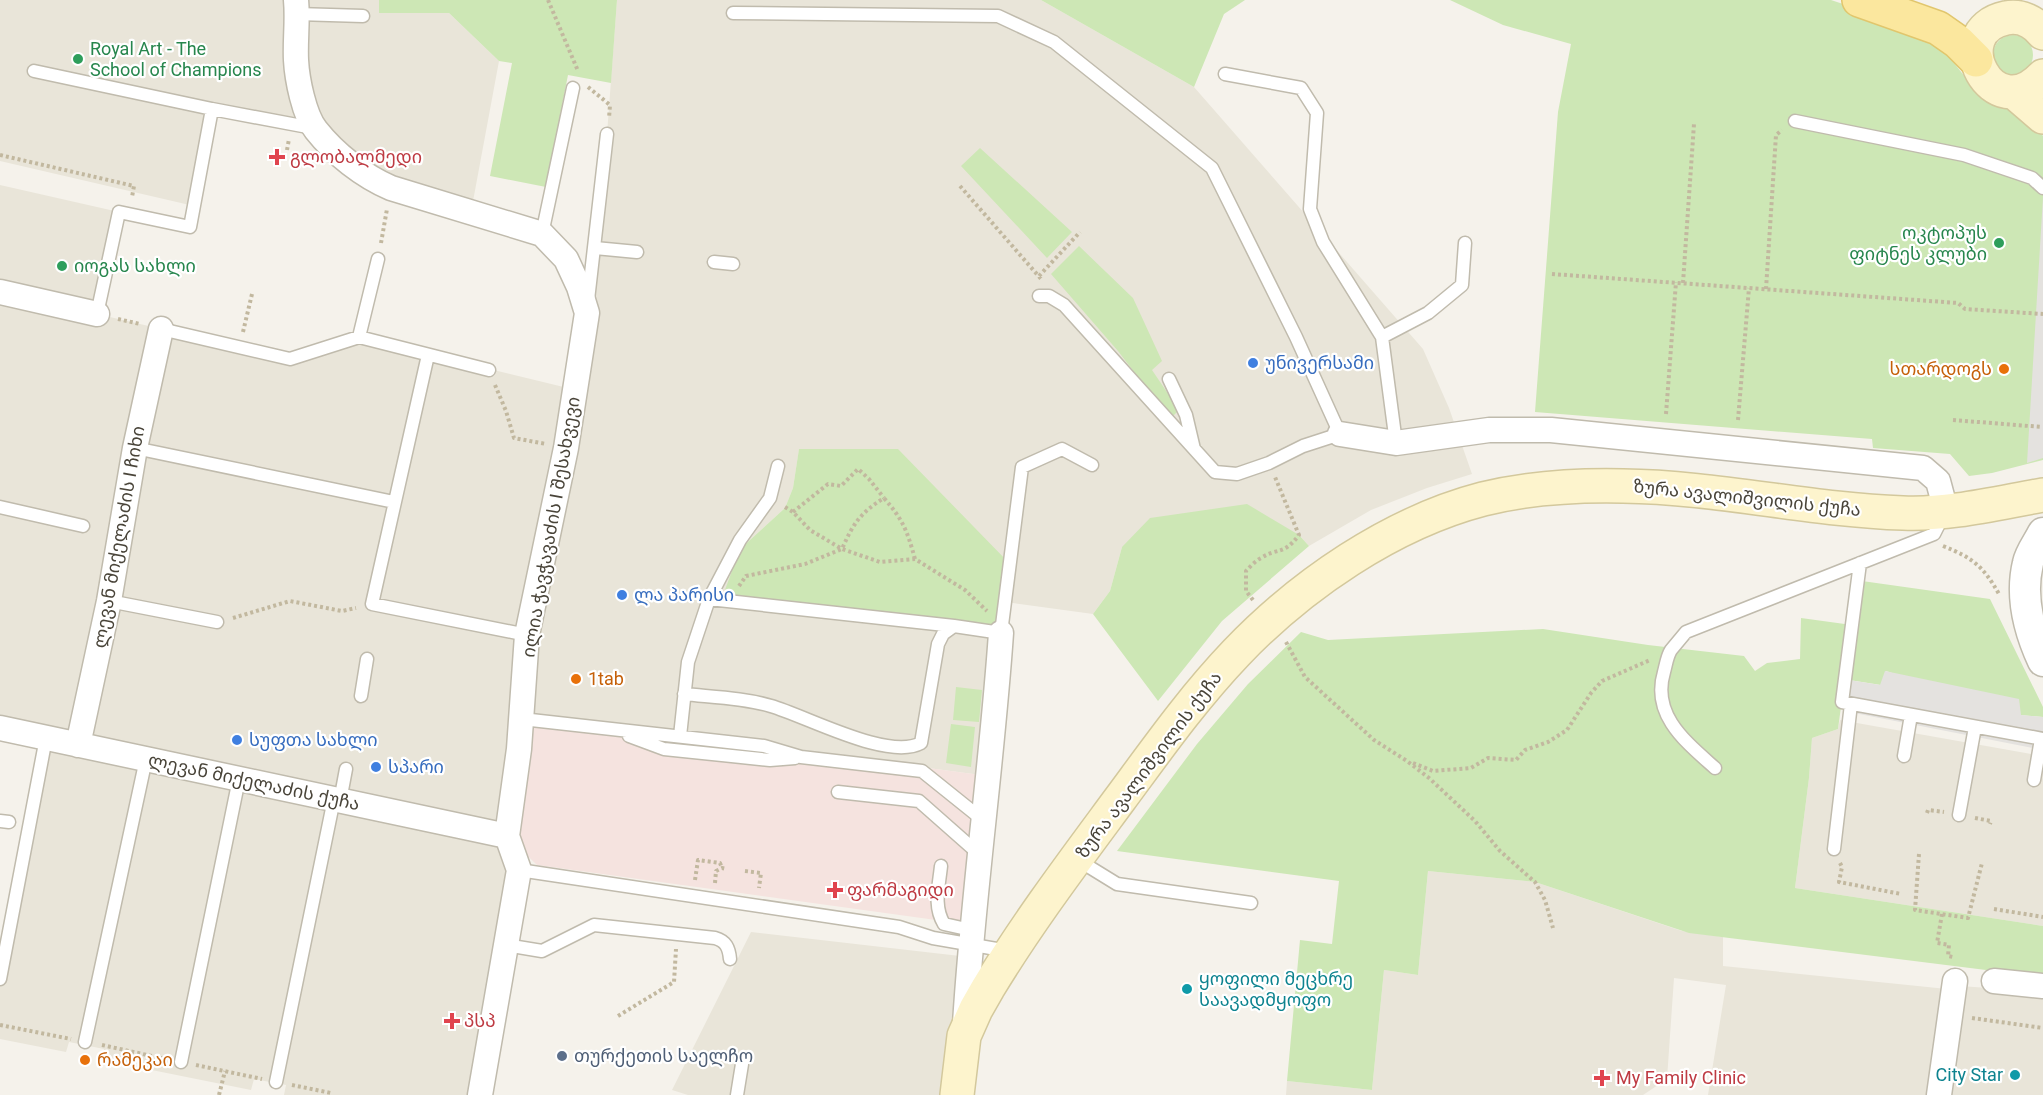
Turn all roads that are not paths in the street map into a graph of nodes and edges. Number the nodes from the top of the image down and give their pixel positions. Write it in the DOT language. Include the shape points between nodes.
graph roads {
  1 [pos="1858,0"];
  2 [pos="296,7"];
  3 [pos="733,13"];
  4 [pos="2022,14"];
  5 [pos="363,16"];
  6 [pos="1976,60"];
  7 [pos="34,71"];
  8 [pos="1225,74"];
  9 [pos="2043,76"];
  10 [pos="573,88"];
  11 [pos="2014,92"];
  12 [pos="212,108"];
  13 [pos="2043,117"];
  14 [pos="1795,121"];
  15 [pos="315,129"];
  16 [pos="608,134"];
  17 [pos="2043,188"];
  18 [pos="542,234"];
  19 [pos="1465,243"];
  20 [pos="595,248"];
  21 [pos="637,252"];
  22 [pos="378,258"];
  23 [pos="714,262"];
  24 [pos="733,264"];
  25 [pos="0,292"];
  26 [pos="1039,296"];
  27 [pos="97,314"];
  28 [pos="587,314"];
  29 [pos="161,329"];
  30 [pos="359,337"];
  31 [pos="1382,337"];
  32 [pos="428,355"];
  33 [pos="489,370"];
  34 [pos="1169,379"];
  35 [pos="1340,434"];
  36 [pos="1396,443"];
  37 [pos="135,448"];
  38 [pos="1194,451"];
  39 [pos="1092,465"];
  40 [pos="778,466"];
  41 [pos="2043,495"];
  42 [pos="394,502"];
  43 [pos="0,507"];
  44 [pos="1946,511"];
  45 [pos="84,526"];
  46 [pos="2043,533"];
  47 [pos="1860,563"];
  48 [pos="709,599"];
  49 [pos="109,601"];
  50 [pos="218,622"];
  51 [pos="954,626"];
  52 [pos="1002,629"];
  53 [pos="527,635"];
  54 [pos="367,658"];
  55 [pos="2043,661"];
  56 [pos="684,694"];
  57 [pos="361,696"];
  58 [pos="1851,704"];
  59 [pos="1911,715"];
  60 [pos="522,719"];
  61 [pos="1975,727"];
  62 [pos="0,728"];
  63 [pos="611,729"];
  64 [pos="680,736"];
  65 [pos="46,738"];
  66 [pos="2042,739"];
  67 [pos="78,745"];
  68 [pos="1904,756"];
  69 [pos="801,757"];
  70 [pos="146,759"];
  71 [pos="1715,768"];
  72 [pos="346,769"];
  73 [pos="239,779"];
  74 [pos="2034,780"];
  75 [pos="838,792"];
  76 [pos="337,800"];
  77 [pos="1959,815"];
  78 [pos="983,820"];
  79 [pos="507,836"];
  80 [pos="1834,849"];
  81 [pos="979,854"];
  82 [pos="1077,859"];
  83 [pos="941,866"];
  84 [pos="525,870"];
  85 [pos="1251,903"];
  86 [pos="963,938"];
  87 [pos="506,945"];
  88 [pos="1012,951"];
  89 [pos="730,958"];
  90 [pos="1957,970"];
  91 [pos="0,979"];
  92 [pos="1994,981"];
  93 [pos="2043,986"];
  94 [pos="964,1036"];
  95 [pos="85,1042"];
  96 [pos="743,1058"];
  97 [pos="181,1062"];
  98 [pos="276,1082"];
  99 [pos="480,1095"];
  100 [pos="737,1095"];
  101 [pos="957,1095"];
  102 [pos="1939,1095"];
  1 -- 6 [label="main road" via="1938,28"];
  2 -- 5 [label="lane"];
  2 -- 15 [label="street" via="296,61 303,101"];
  3 -- 35 [label="lane" via="998,16 1054,42 1212,168"];
  4 -- 6 [label="main road" via="1978,41"];
  6 -- 11 [label="main road" via="1979,71 1993,86"];
  7 -- 12 [label="lane"];
  8 -- 31 [label="lane" via="1301,88 1317,113 1310,208 1323,242"];
  9 -- 11 [label="main road" via="2026,90"];
  10 -- 18 [label="lane"];
  11 -- 13 [label="main road"];
  12 -- 15 [label="lane"];
  12 -- 27 [label="lane" via="190,227 119,212"];
  14 -- 17 [label="lane" via="1964,155 2032,178"];
  15 -- 18 [label="street" via="375,182"];
  16 -- 20 [label="lane, ილია ჭავჭავაძის I შესახვევი"];
  18 -- 28 [label="street" via="566,258"];
  19 -- 31 [label="lane" via="1462,285 1428,313"];
  20 -- 21 [label="lane"];
  20 -- 28 [label="lane, ილია ჭავჭავაძის I შესახვევი"];
  22 -- 30 [label="lane"];
  23 -- 24 [label="lane"];
  25 -- 27 [label="street"];
  26 -- 38 [label="lane" via="1048,296 1064,305"];
  28 -- 53 [label="street, ილია ჭავჭავაძის I შესახვევი" via="566,448"];
  29 -- 30 [label="lane" via="290,359"];
  29 -- 37 [label="street, ლევან მიქელაძის I ჩიხი"];
  30 -- 32 [label="lane"];
  31 -- 36 [label="lane"];
  32 -- 33 [label="lane"];
  32 -- 42 [label="lane"];
  34 -- 38 [label="lane" via="1186,415"];
  35 -- 36 [label="street"];
  35 -- 38 [label="lane" via="1237,474 1215,472"];
  36 -- 44 [label="street" via="1489,430 1551,430 1923,468 1938,480"];
  37 -- 42 [label="lane"];
  37 -- 49 [label="street, ლევან მიქელაძის I ჩიხი"];
  39 -- 52 [label="lane" via="1062,449 1022,467"];
  40 -- 48 [label="lane" via="770,498 740,540"];
  41 -- 44 [label="main road, ზურა ავალიშვილის ქუჩა"];
  42 -- 53 [label="lane" via="372,604"];
  43 -- 45 [label="lane"];
  44 -- 47 [label="lane" via="1934,534"];
  44 -- 82 [label="main road, ზურა ავალიშვილის ქუჩა" via="1906,513 1834,508 1684,488 1621,486 1521,492 1445,510 1341,565 1269,620 1234,654 1178,720"];
  46 -- 55 [label="street" via="2028,562 2025,600"];
  47 -- 58 [label="lane" via="1842,702"];
  47 -- 71 [label="lane" via="1686,632 1670,652 1662,677 1663,709 1682,738"];
  48 -- 51 [label="lane"];
  48 -- 56 [label="lane" via="688,662"];
  49 -- 50 [label="lane"];
  49 -- 67 [label="street, ლევან მიქელაძის I ჩიხი"];
  51 -- 52 [label="lane"];
  51 -- 56 [label="lane" via="938,644 924,732 921,743 915,746 869,742 770,705"];
  52 -- 78 [label="street"];
  53 -- 60 [label="street, ილია ჭავჭავაძის I შესახვევი"];
  54 -- 57 [label="lane"];
  56 -- 64 [label="lane"];
  58 -- 59 [label="lane"];
  58 -- 80 [label="lane"];
  59 -- 61 [label="lane"];
  59 -- 68 [label="lane"];
  60 -- 63 [label="lane"];
  60 -- 79 [label="street, ილია ჭავჭავაძის I შესახვევი"];
  61 -- 66 [label="lane"];
  61 -- 77 [label="lane"];
  62 -- 65 [label="street, ლევან მიქელაძის ქუჩა"];
  63 -- 64 [label="lane"];
  63 -- 69 [label="lane" via="664,749 770,760"];
  64 -- 69 [label="lane" via="764,746"];
  65 -- 67 [label="street, ლევან მიქელაძის ქუჩა"];
  65 -- 91 [label="lane"];
  66 -- 74 [label="lane"];
  67 -- 70 [label="street, ლევან მიქელაძის ქუჩა"];
  69 -- 78 [label="lane" via="922,771"];
  70 -- 73 [label="street, ლევან მიქელაძის ქუჩა"];
  70 -- 95 [label="lane"];
  72 -- 76 [label="lane"];
  73 -- 76 [label="street, ლევან მიქელაძის ქუჩა"];
  73 -- 97 [label="lane"];
  75 -- 81 [label="lane" via="919,801"];
  76 -- 79 [label="street, ლევან მიქელაძის ქუჩა"];
  76 -- 98 [label="lane"];
  78 -- 81 [label="street"];
  79 -- 84 [label="street, ილია ჭავჭავაძის I შესახვევი"];
  81 -- 86 [label="street"];
  82 -- 85 [label="lane" via="1117,884"];
  82 -- 88 [label="main road, ზურა ავალიშვილის ქუჩა"];
  83 -- 86 [label="lane" via="939,916"];
  84 -- 86 [label="lane" via="899,927 933,939"];
  84 -- 87 [label="street, ილია ჭავჭავაძის I შესახვევი"];
  86 -- 88 [label="lane"];
  86 -- 94 [label="street"];
  87 -- 89 [label="lane" via="542,951 594,925 722,940"];
  87 -- 99 [label="street, ილია ჭავჭავაძის I შესახვევი"];
  88 -- 94 [label="main road, ზურა ავალიშვილის ქუჩა"];
  90 -- 102 [label="street"];
  92 -- 93 [label="street"];
  94 -- 101 [label="main road, ზურა ავალიშვილის ქუჩა"];
  96 -- 100 [label="lane"];
}
